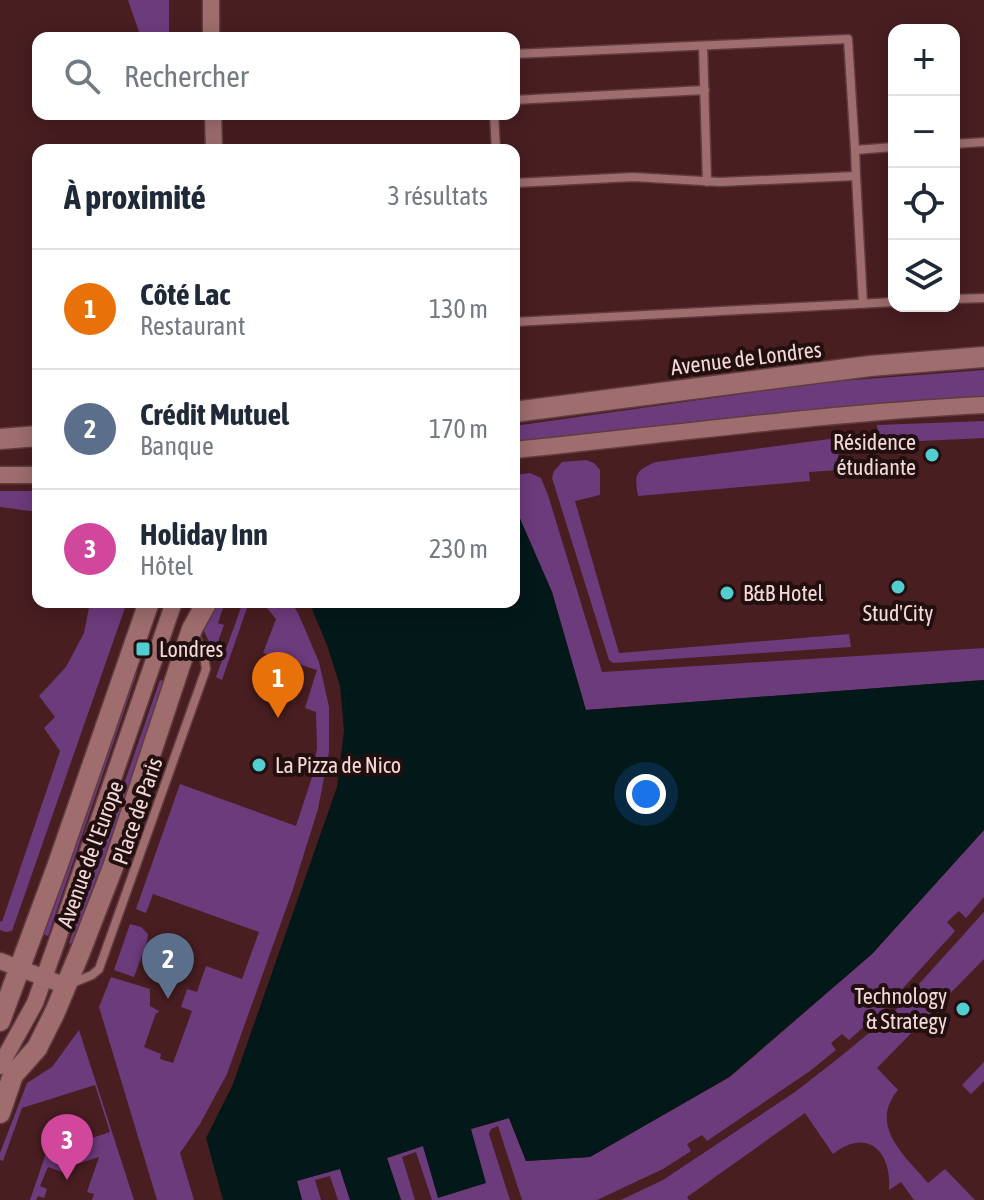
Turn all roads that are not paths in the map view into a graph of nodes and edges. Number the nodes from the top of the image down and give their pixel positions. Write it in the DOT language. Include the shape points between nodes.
graph roads {
  1 [pos="211,0"];
  2 [pos="211,32"];
  3 [pos="703,46"];
  4 [pos="520,54"];
  5 [pos="705,90"];
  6 [pos="520,100"];
  7 [pos="213,120"];
  8 [pos="494,120"];
  9 [pos="984,142"];
  10 [pos="214,144"];
  11 [pos="496,144"];
  12 [pos="960,144"];
  13 [pos="888,147"];
  14 [pos="855,150"];
  15 [pos="856,176"];
  16 [pos="707,182"];
  17 [pos="520,183"];
  18 [pos="984,298"];
  19 [pos="960,299"];
  20 [pos="888,302"];
  21 [pos="863,304"];
  22 [pos="520,322"];
  23 [pos="984,357"];
  24 [pos="984,405"];
  25 [pos="520,411"];
  26 [pos="32,436"];
  27 [pos="0,439"];
  28 [pos="0,448"];
  29 [pos="32,449"];
  30 [pos="520,449"];
  31 [pos="0,475"];
  32 [pos="32,475"];
  33 [pos="147,608"];
  34 [pos="172,608"];
  35 [pos="204,608"];
  36 [pos="9,965"];
  37 [pos="44,978"];
  38 [pos="66,986"];
  39 [pos="0,1021"];
  40 [pos="0,1066"];
  41 [pos="0,1113"];
  1 -- 2 [label="street"];
  3 -- 4 [label="lane"];
  3 -- 5 [label="lane"];
  3 -- 14 [label="lane" via="848,39"];
  5 -- 6 [label="lane"];
  5 -- 16 [label="lane"];
  7 -- 10 [label="street"];
  8 -- 11 [label="lane"];
  9 -- 12 [label="lane"];
  13 -- 14 [label="lane"];
  14 -- 15 [label="lane"];
  15 -- 16 [label="lane"];
  15 -- 21 [label="lane"];
  16 -- 17 [label="lane" via="633,177"];
  18 -- 19 [label="lane"];
  20 -- 21 [label="lane"];
  21 -- 22 [label="lane"];
  23 -- 25 [label="street, Avenue de Londres" via="870,366"];
  24 -- 30 [label="street" via="867,412"];
  26 -- 27 [label="street"];
  28 -- 29 [label="street"];
  31 -- 32 [label="street"];
  33 -- 36 [label="street, Avenue de l'Europe" via="57,867"];
  34 -- 37 [label="street, Avenue de l'Europe"];
  35 -- 38 [label="street, Avenue de l'Europe"];
  36 -- 37 [label="street"];
  36 -- 39 [label="street, Avenue de l'Europe"];
  37 -- 38 [label="street"];
  37 -- 40 [label="street, Avenue de l'Europe"];
  38 -- 41 [label="street, Avenue de l'Europe" via="37,1048 13,1075"];
}
